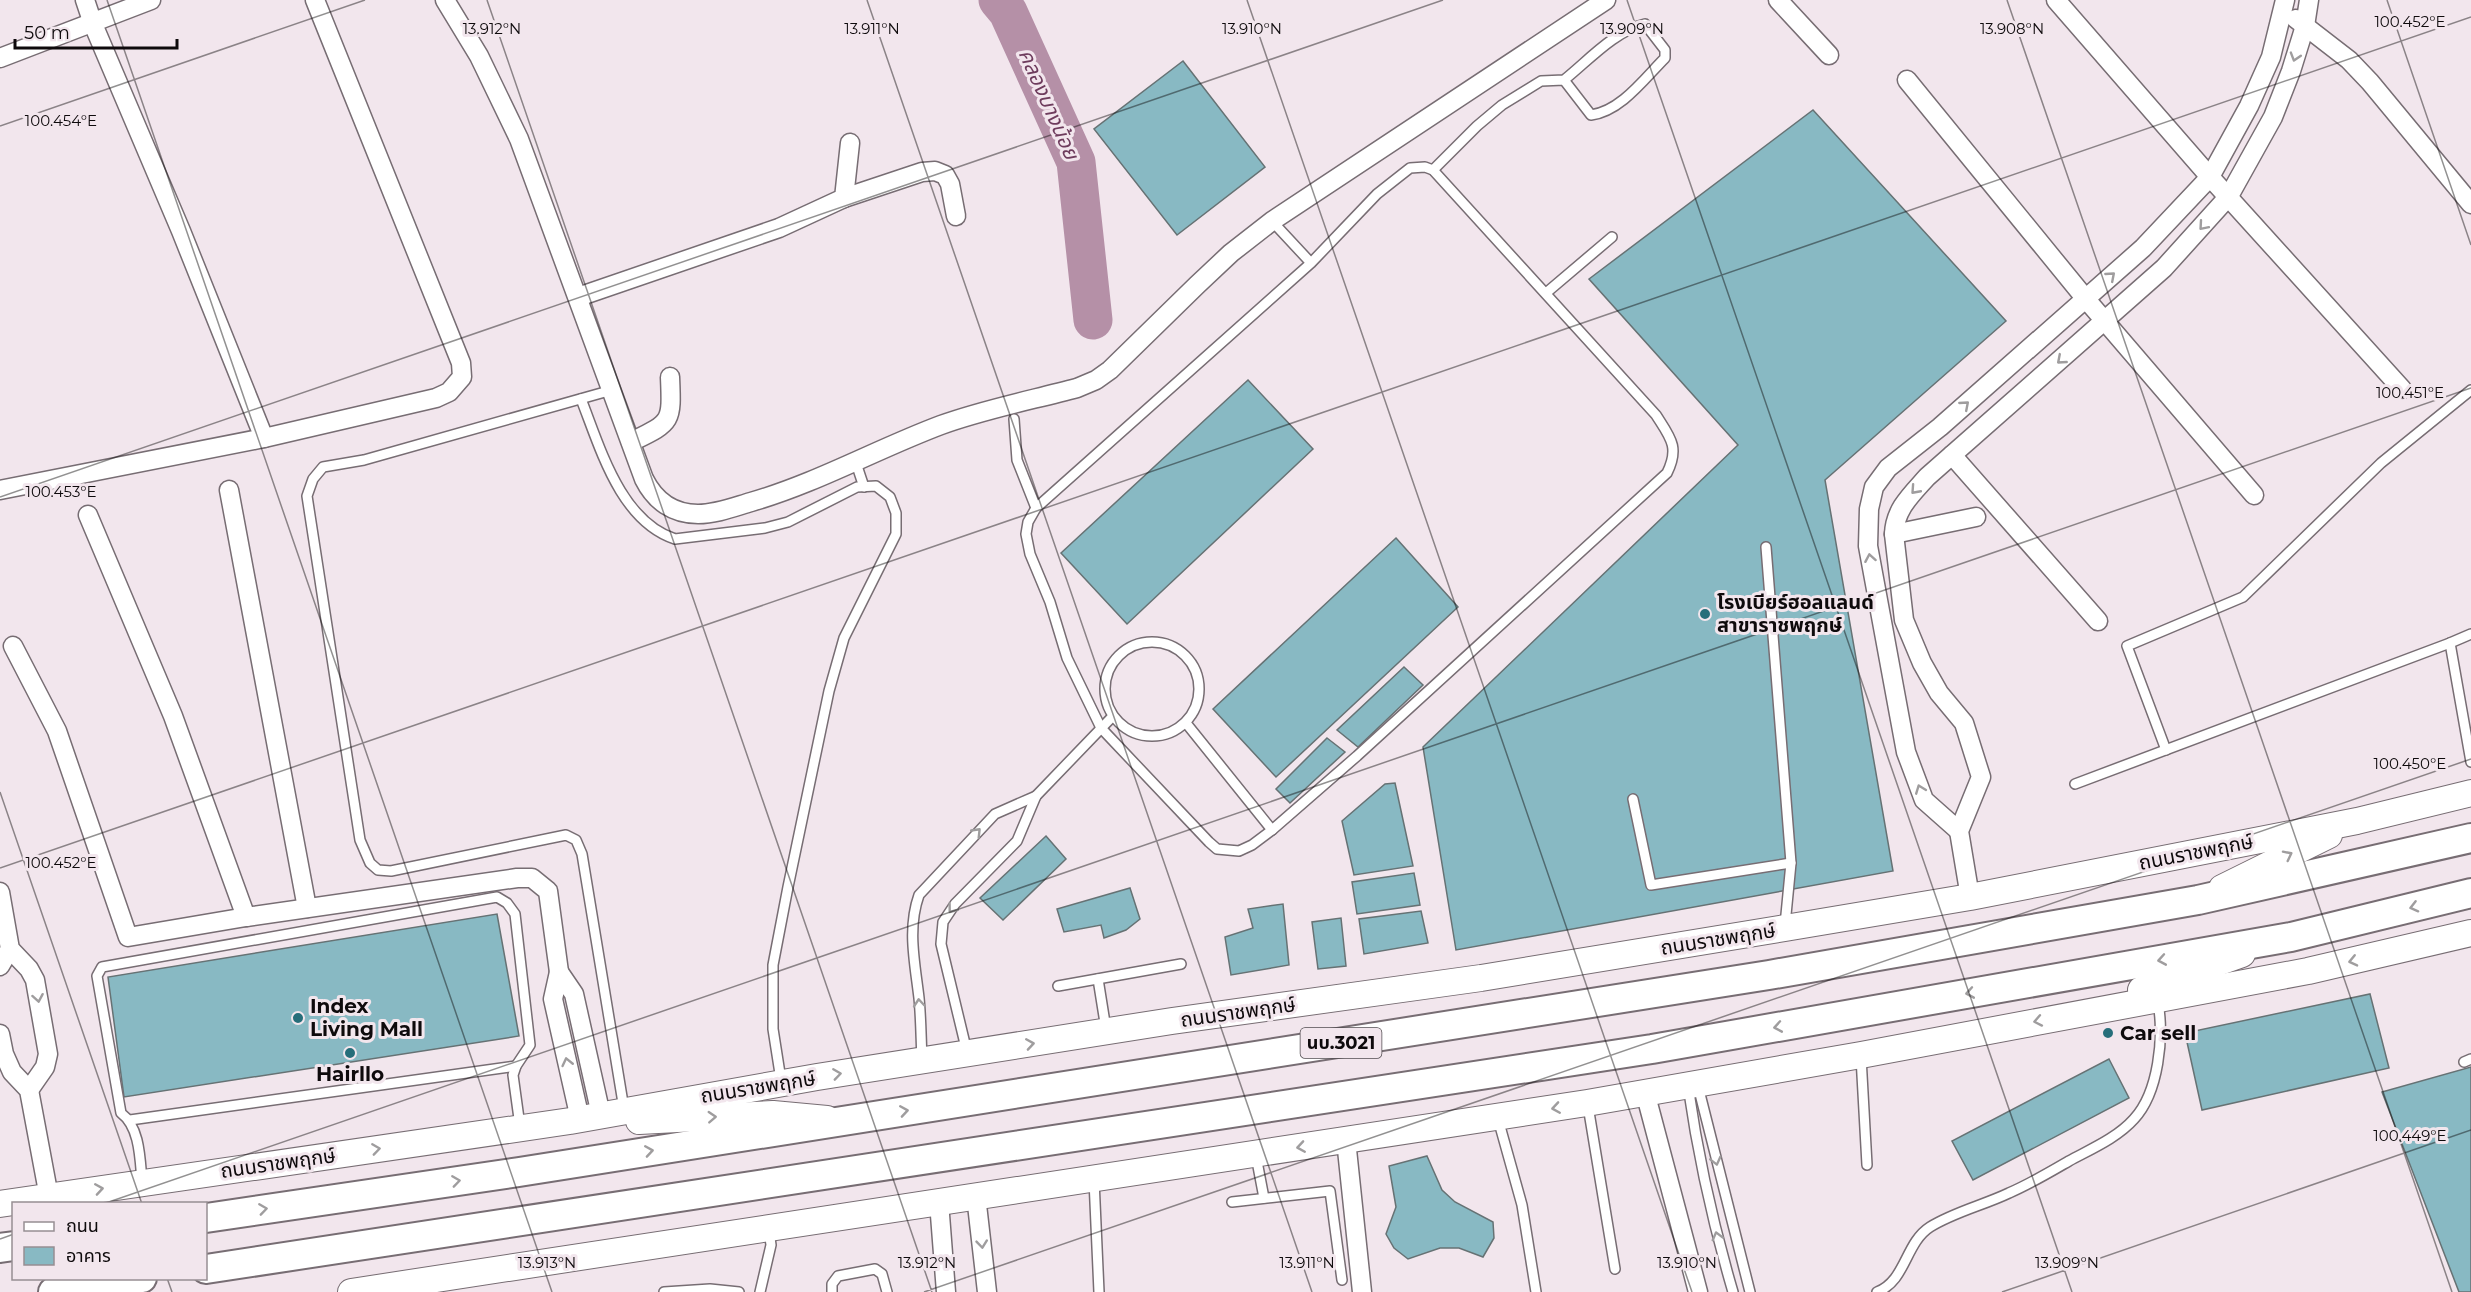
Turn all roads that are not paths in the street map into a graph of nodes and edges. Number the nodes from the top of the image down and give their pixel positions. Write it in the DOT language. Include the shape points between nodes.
graph roads {
  1 [pos="85,0"];
  2 [pos="151,0"];
  3 [pos="315,0"];
  4 [pos="445,0"];
  5 [pos="1606,0"];
  6 [pos="1778,0"];
  7 [pos="2056,0"];
  8 [pos="2309,0"];
  9 [pos="2281,3"];
  10 [pos="93,24"];
  11 [pos="2305,26"];
  12 [pos="1828,55"];
  13 [pos="0,58"];
  14 [pos="1564,80"];
  15 [pos="1907,80"];
  16 [pos="850,144"];
  17 [pos="1433,170"];
  18 [pos="2210,177"];
  19 [pos="2229,196"];
  20 [pos="844,198"];
  21 [pos="2471,204"];
  22 [pos="956,216"];
  23 [pos="1272,220"];
  24 [pos="1612,237"];
  25 [pos="1311,263"];
  26 [pos="1546,294"];
  27 [pos="578,297"];
  28 [pos="2085,298"];
  29 [pos="2105,322"];
  30 [pos="670,376"];
  31 [pos="2402,389"];
  32 [pos="612,390"];
  33 [pos="2471,390"];
  34 [pos="581,399"];
  35 [pos="1014,419"];
  36 [pos="264,438"];
  37 [pos="1924,438"];
  38 [pos="631,442"];
  39 [pos="1948,458"];
  40 [pos="856,463"];
  41 [pos="864,487"];
  42 [pos="0,490"];
  43 [pos="229,490"];
  44 [pos="2254,495"];
  45 [pos="1036,508"];
  46 [pos="88,515"];
  47 [pos="1976,517"];
  48 [pos="1894,534"];
  49 [pos="1766,547"];
  50 [pos="2098,621"];
  51 [pos="2471,634"];
  52 [pos="2450,643"];
  53 [pos="14,646"];
  54 [pos="1113,716"];
  55 [pos="1186,723"];
  56 [pos="1101,728"];
  57 [pos="2166,750"];
  58 [pos="2471,762"];
  59 [pos="2075,784"];
  60 [pos="2471,793"];
  61 [pos="1036,796"];
  62 [pos="1633,799"];
  63 [pos="2357,820"];
  64 [pos="1272,830"];
  65 [pos="1959,831"];
  66 [pos="2471,838"];
  67 [pos="1791,863"];
  68 [pos="0,892"];
  69 [pos="2471,893"];
  70 [pos="1970,897"];
  71 [pos="2198,900"];
  72 [pos="307,908"];
  73 [pos="246,917"];
  74 [pos="1785,928"];
  75 [pos="2471,933"];
  76 [pos="2291,937"];
  77 [pos="10,949"];
  78 [pos="1181,964"];
  79 [pos="0,966"];
  80 [pos="1098,979"];
  81 [pos="1058,986"];
  82 [pos="2157,1000"];
  83 [pos="2075,1014"];
  84 [pos="1107,1032"];
  85 [pos="0,1034"];
  86 [pos="968,1054"];
  87 [pos="1861,1055"];
  88 [pos="922,1061"];
  89 [pos="516,1066"];
  90 [pos="782,1083"];
  91 [pos="1692,1084"];
  92 [pos="29,1090"];
  93 [pos="1646,1092"];
  94 [pos="1587,1103"];
  95 [pos="594,1117"];
  96 [pos="1497,1117"];
  97 [pos="130,1120"];
  98 [pos="837,1121"];
  99 [pos="521,1129"];
  100 [pos="1708,1131"];
  101 [pos="1694,1134"];
  102 [pos="1346,1140"];
  103 [pos="1256,1154"];
  104 [pos="1867,1165"];
  105 [pos="1094,1179"];
  106 [pos="143,1182"];
  107 [pos="976,1196"];
  108 [pos="49,1197"];
  109 [pos="1264,1198"];
  110 [pos="14,1202"];
  111 [pos="1232,1202"];
  112 [pos="940,1210"];
  113 [pos="207,1218"];
  114 [pos="769,1228"];
  115 [pos="207,1269"];
  116 [pos="1615,1269"];
  117 [pos="1747,1278"];
  118 [pos="129,1280"];
  119 [pos="1342,1280"];
  120 [pos="1730,1281"];
  121 [pos="53,1292"];
  122 [pos="351,1292"];
  123 [pos="664,1292"];
  124 [pos="739,1292"];
  125 [pos="760,1292"];
  126 [pos="832,1292"];
  127 [pos="886,1292"];
  128 [pos="946,1292"];
  129 [pos="987,1292"];
  130 [pos="1099,1292"];
  131 [pos="1362,1292"];
  132 [pos="1536,1292"];
  133 [pos="1698,1292"];
  134 [pos="1732,1292"];
  135 [pos="1750,1292"];
  136 [pos="1877,1292"];
  1 -- 10 [label="street"];
  2 -- 10 [label="street"];
  3 -- 36 [label="street" via="461,363 462,377 449,392 436,398"];
  4 -- 27 [label="street" via="479,56 519,139"];
  5 -- 23 [label="street"];
  6 -- 12 [label="street"];
  7 -- 18 [label="street"];
  8 -- 11 [label="street"];
  9 -- 11 [label="street"];
  9 -- 18 [label="street" via="2271,57"];
  10 -- 13 [label="street"];
  10 -- 36 [label="street"];
  11 -- 19 [label="street, one-way" via="2273,117"];
  11 -- 21 [label="street" via="2370,82"];
  14 -- 14 [label="lane" via="1591,115 1605,113 1665,58 1665,50 1645,24 1633,27"];
  14 -- 17 [label="lane" via="1541,81 1502,105"];
  15 -- 28 [label="street"];
  16 -- 20 [label="street"];
  17 -- 25 [label="lane" via="1410,168 1395,179"];
  17 -- 26 [label="lane"];
  18 -- 19 [label="street"];
  28 -- 18 [label="street, one-way" via="2143,248"];
  19 -- 29 [label="street, one-way" via="2164,268"];
  19 -- 31 [label="street"];
  20 -- 22 [label="street" via="935,171 945,175 950,184"];
  20 -- 27 [label="street" via="779,228"];
  23 -- 25 [label="lane"];
  23 -- 40 [label="street" via="1231,253 1096,380 943,424"];
  24 -- 26 [label="lane"];
  25 -- 45 [label="lane"];
  26 -- 64 [label="lane" via="1656,416 1675,451 1673,462 1667,473"];
  27 -- 32 [label="street"];
  28 -- 29 [label="street"];
  37 -- 28 [label="street, one-way"];
  29 -- 39 [label="street, one-way"];
  29 -- 44 [label="street"];
  30 -- 38 [label="street" via="668,419 662,427"];
  32 -- 34 [label="lane"];
  32 -- 38 [label="street"];
  33 -- 57 [label="lane" via="2381,462 2243,597 2127,646"];
  34 -- 41 [label="lane" via="627,503 644,521 668,537 765,528 788,522"];
  34 -- 95 [label="lane" via="364,460 323,466 307,496 360,840 370,863 378,870 391,871 566,835 576,840 582,854"];
  35 -- 45 [label="lane" via="1017,460"];
  36 -- 42 [label="street"];
  37 -- 39 [label="street"];
  65 -- 37 [label="street, one-way" via="1924,800 1906,752 1868,546 1874,486 1888,468"];
  38 -- 40 [label="street" via="650,491 675,511 686,514 718,512"];
  39 -- 48 [label="street, one-way" via="1899,510"];
  39 -- 50 [label="street"];
  40 -- 41 [label="lane"];
  41 -- 90 [label="lane" via="876,486 890,497 896,513 896,534 844,638 828,692 773,965 773,1029"];
  43 -- 72 [label="street"];
  45 -- 56 [label="lane" via="1026,534 1030,554 1067,658"];
  46 -- 73 [label="street" via="172,716"];
  47 -- 48 [label="street"];
  48 -- 65 [label="street" via="1904,620 1938,693 1964,723 1981,777"];
  49 -- 67 [label="lane"];
  51 -- 52 [label="lane"];
  52 -- 57 [label="lane"];
  52 -- 58 [label="lane"];
  53 -- 73 [label="street" via="57,731 128,937"];
  54 -- 55 [label="lane" via="1139,735 1156,737"];
  54 -- 55 [label="lane" via="1104,690 1111,664 1130,646 1156,641 1182,651 1197,673 1199,699"];
  54 -- 56 [label="lane"];
  55 -- 64 [label="lane"];
  56 -- 61 [label="lane"];
  56 -- 64 [label="lane" via="1217,849 1239,851"];
  57 -- 59 [label="lane"];
  60 -- 63 [label="main road, ถนนราชพฤกษ์ / นบ.3021"];
  61 -- 86 [label="lane, one-way" via="1017,841 955,904 943,922 941,944"];
  88 -- 61 [label="lane, one-way" via="911,934 919,895 995,814"];
  62 -- 67 [label="lane" via="1650,885"];
  63 -- 70 [label="main road, ถนนราชพฤกษ์ / นบ.3021"];
  71 -- 63 [label="main road, one-way"];
  65 -- 70 [label="street"];
  66 -- 71 [label="main road, นบ.3021"];
  67 -- 74 [label="lane"];
  68 -- 77 [label="street"];
  69 -- 76 [label="main road, one-way"];
  70 -- 74 [label="main road, ถนนราชพฤกษ์ / นบ.3021"];
  98 -- 71 [label="main road, นบ.3021, one-way" via="1619,1000"];
  72 -- 73 [label="street"];
  72 -- 95 [label="street" via="532,878 548,891 559,972 553,999"];
  74 -- 84 [label="main road, ถนนราชพฤกษ์ / นบ.3021" via="1481,978"];
  75 -- 82 [label="main road, one-way" via="2308,971"];
  76 -- 83 [label="main road"];
  76 -- 115 [label="main road, one-way" via="1652,1049"];
  77 -- 79 [label="street"];
  77 -- 92 [label="street, one-way" via="35,980 48,1054 45,1067"];
  78 -- 80 [label="lane"];
  80 -- 81 [label="lane"];
  80 -- 84 [label="lane"];
  82 -- 83 [label="main road"];
  82 -- 136 [label="lane" via="2161,1035 2158,1060 2145,1106 2134,1120 2113,1136 2012,1192 1930,1227 1915,1242 1891,1285"];
  83 -- 87 [label="main road, one-way"];
  86 -- 84 [label="main road, ถนนราชพฤกษ์ / นบ.3021, one-way"];
  85 -- 92 [label="street" via="3,1054 12,1072"];
  86 -- 88 [label="main road, ถนนราชพฤกษ์ / นบ.3021"];
  87 -- 91 [label="main road"];
  87 -- 104 [label="lane"];
  90 -- 88 [label="main road, ถนนราชพฤกษ์ / นบ.3021, one-way"];
  89 -- 97 [label="lane"];
  89 -- 97 [label="lane" via="530,1044 515,914 497,897 102,967 97,976 121,1113"];
  89 -- 99 [label="lane" via="513,1082"];
  90 -- 95 [label="main road, ถนนราชพฤกษ์ / นบ.3021"];
  91 -- 93 [label="main road"];
  91 -- 100 [label="lane"];
  91 -- 101 [label="lane"];
  92 -- 108 [label="street"];
  93 -- 94 [label="main road"];
  93 -- 133 [label="street"];
  94 -- 96 [label="main road, one-way"];
  94 -- 116 [label="lane"];
  95 -- 98 [label="main road, one-way" via="616,1122 773,1114"];
  95 -- 99 [label="main road, ถนนราชพฤกษ์ / นบ.3021"];
  96 -- 102 [label="main road"];
  96 -- 132 [label="lane" via="1522,1204"];
  97 -- 106 [label="lane"];
  113 -- 98 [label="main road, นบ.3021, one-way"];
  106 -- 99 [label="main road, ถนนราชพฤกษ์ / นบ.3021, one-way"];
  100 -- 101 [label="lane"];
  100 -- 117 [label="lane, one-way"];
  120 -- 101 [label="lane, one-way"];
  102 -- 103 [label="main road, one-way"];
  102 -- 131 [label="street"];
  103 -- 105 [label="main road"];
  103 -- 109 [label="lane"];
  105 -- 107 [label="main road"];
  105 -- 130 [label="lane"];
  108 -- 106 [label="main road, ถนนราชพฤกษ์ / นบ.3021, one-way"];
  107 -- 112 [label="main road"];
  107 -- 129 [label="street, one-way"];
  108 -- 110 [label="main road, ถนนราชพฤกษ์ / นบ.3021"];
  109 -- 111 [label="lane"];
  109 -- 119 [label="lane" via="1330,1191"];
  112 -- 114 [label="main road"];
  112 -- 128 [label="street"];
  114 -- 122 [label="main road" via="442,1282"];
  114 -- 125 [label="lane" via="771,1245"];
  117 -- 120 [label="lane"];
  117 -- 135 [label="lane"];
  118 -- 121 [label="main road"];
  120 -- 134 [label="lane"];
  123 -- 124 [label="lane"];
  126 -- 127 [label="lane" via="838,1276 875,1269 882,1274"];
}
